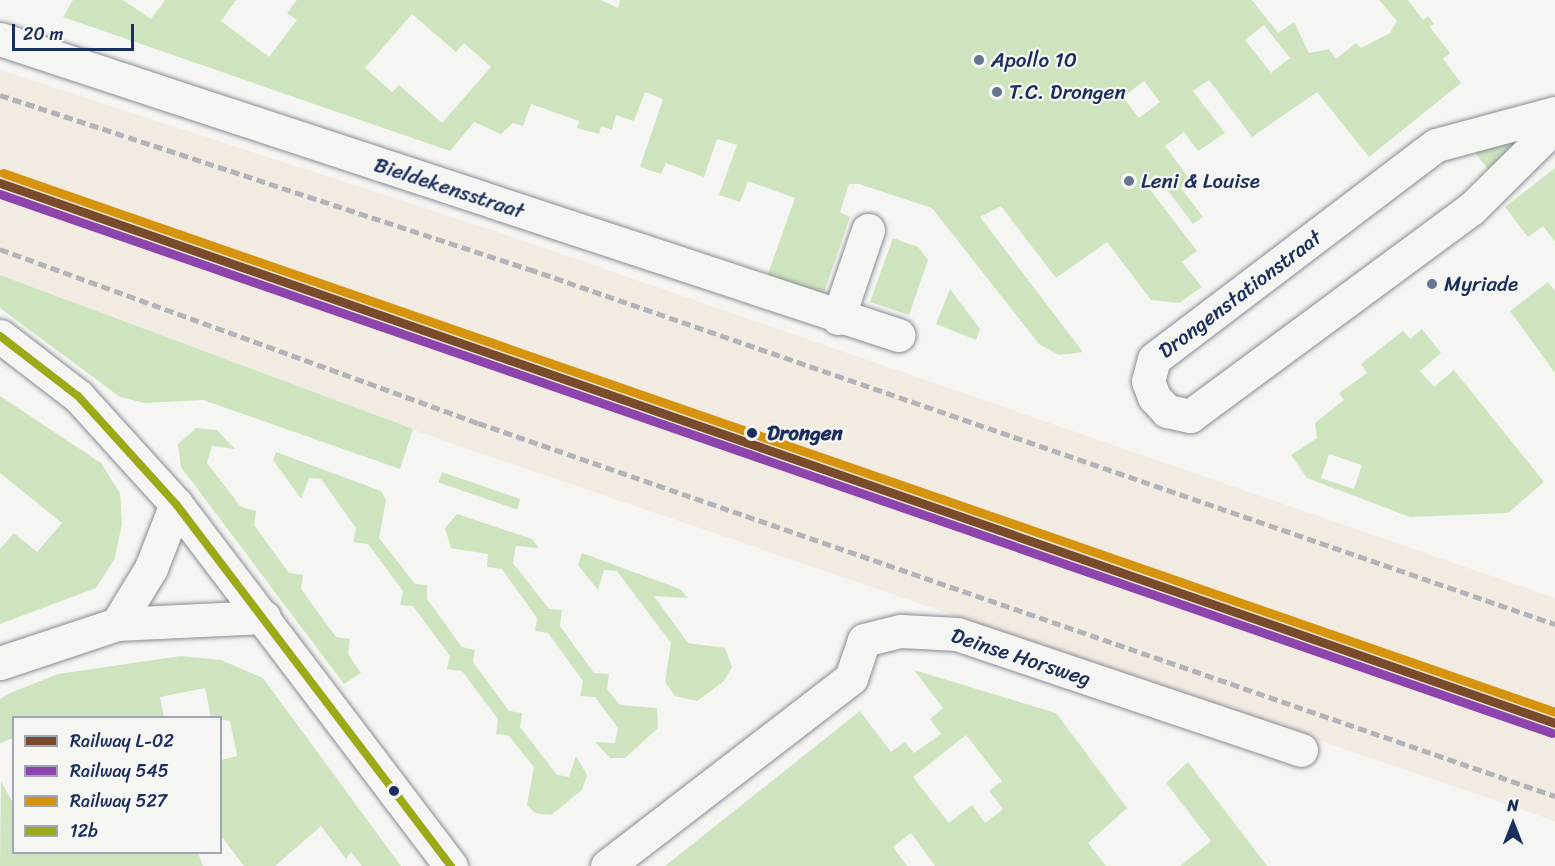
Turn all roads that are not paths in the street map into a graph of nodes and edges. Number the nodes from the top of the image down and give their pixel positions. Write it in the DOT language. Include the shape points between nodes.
graph roads {
  1 [pos="0,39"];
  2 [pos="1555,112"];
  3 [pos="1555,126"];
  4 [pos="868,230"];
  5 [pos="838,318"];
  6 [pos="898,335"];
  7 [pos="0,336"];
  8 [pos="176,504"];
  9 [pos="264,617"];
  10 [pos="117,624"];
  11 [pos="0,663"];
  12 [pos="1301,750"];
  13 [pos="452,866"];
  14 [pos="607,866"];
  1 -- 5 [label="street, Bieldekensstraat"];
  2 -- 3 [label="street, Drongenstationstraat" via="1436,145 1154,359 1148,381 1155,397 1167,411 1190,416 1471,209"];
  4 -- 5 [label="street"];
  5 -- 6 [label="street, Bieldekensstraat"];
  7 -- 8 [label="street" via="78,396"];
  8 -- 9 [label="street"];
  8 -- 10 [label="street" via="152,568"];
  9 -- 10 [label="street"];
  9 -- 13 [label="street"];
  10 -- 11 [label="street"];
  12 -- 14 [label="street, Deinse Horsweg" via="957,634 901,631 864,640 851,678"];
}
